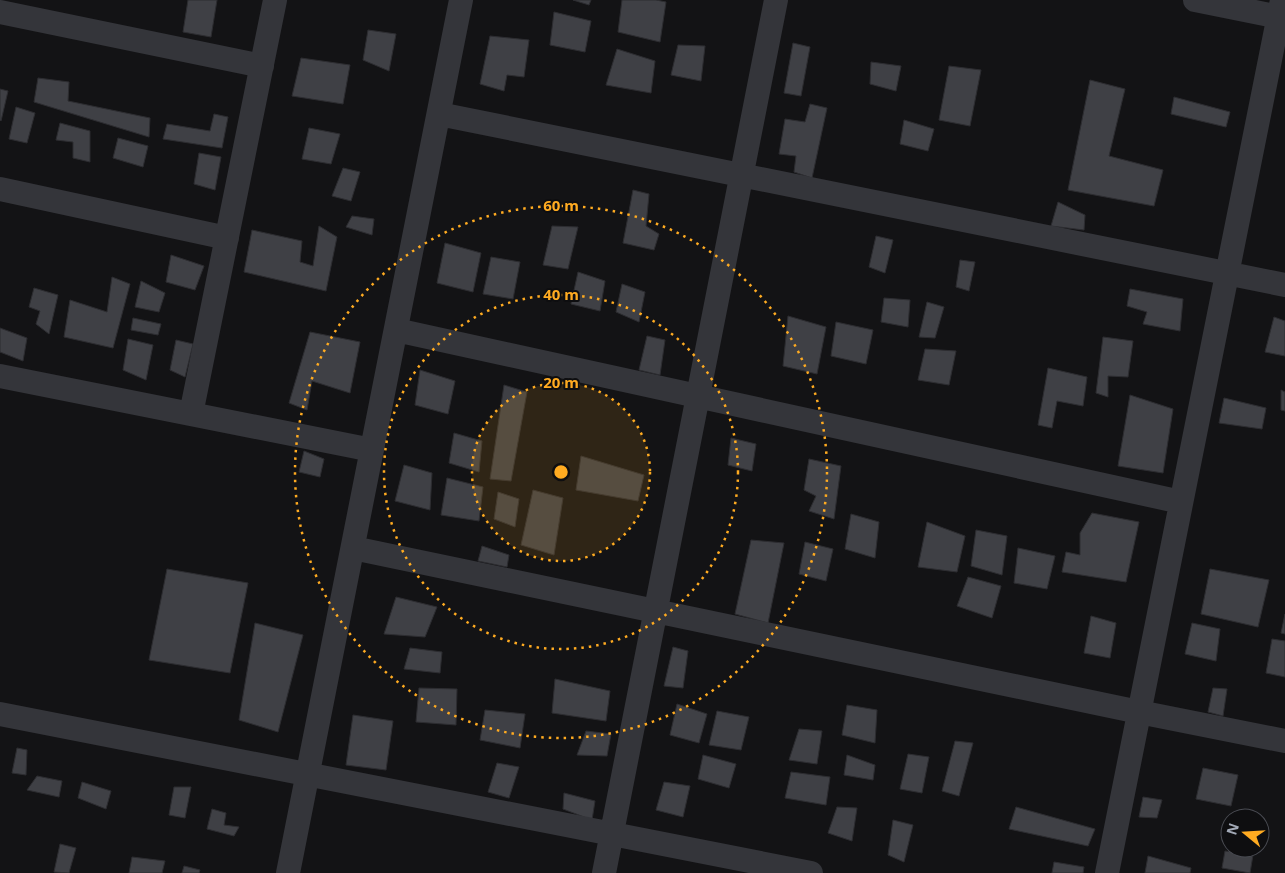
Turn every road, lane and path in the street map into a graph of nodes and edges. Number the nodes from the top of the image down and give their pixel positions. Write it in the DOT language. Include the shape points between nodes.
graph roads {
  1 [pos="275,0"];
  2 [pos="461,0"];
  3 [pos="776,0"];
  4 [pos="1195,0"];
  5 [pos="0,12"];
  6 [pos="1282,12"];
  7 [pos="262,66"];
  8 [pos="439,114"];
  9 [pos="741,175"];
  10 [pos="0,189"];
  11 [pos="227,238"];
  12 [pos="1227,273"];
  13 [pos="1285,285"];
  14 [pos="396,330"];
  15 [pos="0,376"];
  16 [pos="698,396"];
  17 [pos="191,414"];
  18 [pos="372,450"];
  19 [pos="1181,502"];
  20 [pos="352,548"];
  21 [pos="655,611"];
  22 [pos="1139,712"];
  23 [pos="0,714"];
  24 [pos="1285,742"];
  25 [pos="308,775"];
  26 [pos="611,834"];
  27 [pos="288,873"];
  28 [pos="604,873"];
  29 [pos="811,873"];
  30 [pos="1107,873"];
  1 -- 7 [label="street"];
  2 -- 8 [label="street"];
  3 -- 9 [label="street"];
  4 -- 6 [label="street"];
  5 -- 7 [label="street"];
  6 -- 12 [label="street"];
  7 -- 11 [label="street"];
  8 -- 9 [label="street"];
  8 -- 14 [label="street"];
  9 -- 12 [label="street"];
  9 -- 16 [label="street"];
  10 -- 11 [label="street"];
  11 -- 17 [label="street"];
  12 -- 13 [label="street"];
  12 -- 19 [label="street"];
  14 -- 16 [label="street"];
  14 -- 18 [label="street"];
  15 -- 17 [label="street"];
  16 -- 19 [label="street"];
  16 -- 21 [label="street"];
  17 -- 18 [label="street"];
  18 -- 20 [label="street"];
  19 -- 22 [label="street"];
  20 -- 21 [label="street"];
  20 -- 25 [label="street"];
  21 -- 22 [label="street"];
  21 -- 26 [label="street"];
  22 -- 24 [label="street"];
  22 -- 30 [label="street"];
  23 -- 25 [label="street"];
  25 -- 26 [label="street"];
  25 -- 27 [label="street"];
  26 -- 28 [label="street"];
  26 -- 29 [label="street"];
}
